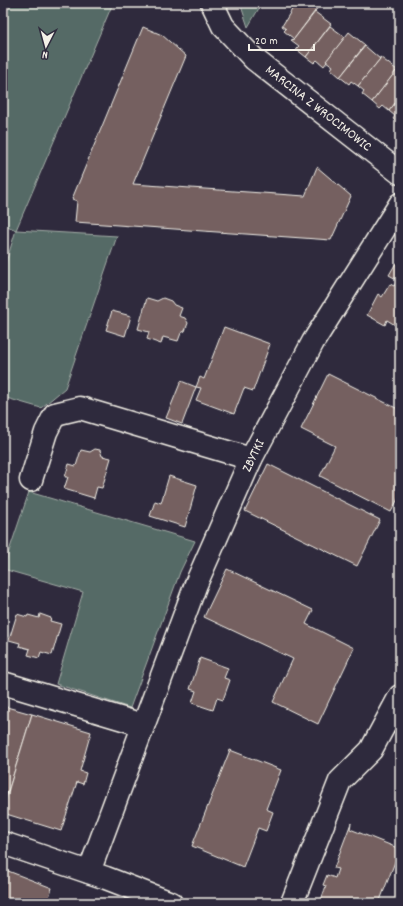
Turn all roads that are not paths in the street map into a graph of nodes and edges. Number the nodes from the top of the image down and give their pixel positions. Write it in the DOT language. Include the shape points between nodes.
graph roads {
  1 [pos="212,3"];
  2 [pos="400,173"];
  3 [pos="400,204"];
  4 [pos="251,459"];
  5 [pos="31,480"];
  6 [pos="3,683"];
  7 [pos="400,696"];
  8 [pos="143,726"];
  9 [pos="3,843"];
  10 [pos="89,872"];
  11 [pos="171,903"];
  12 [pos="292,903"];
  1 -- 2 [label="street, MARCINA Z WROCIMOWIC" via="223,26 254,59"];
  3 -- 4 [label="street, ZBYTKI" via="312,342"];
  4 -- 5 [label="street" via="80,408 55,414 46,432"];
  4 -- 8 [label="street, ZBYTKI" via="196,584"];
  6 -- 8 [label="street"];
  7 -- 12 [label="street" via="371,750 340,781"];
  8 -- 10 [label="street, ZBYTKI"];
  9 -- 10 [label="street"];
  10 -- 11 [label="street"];
}
